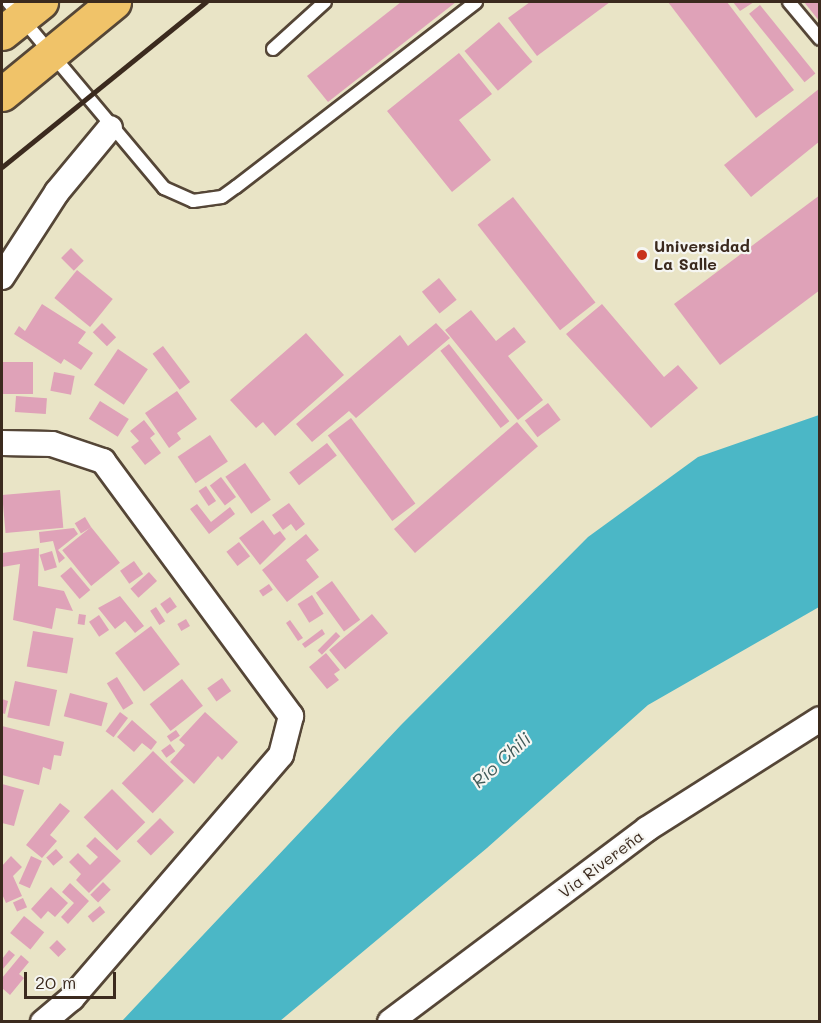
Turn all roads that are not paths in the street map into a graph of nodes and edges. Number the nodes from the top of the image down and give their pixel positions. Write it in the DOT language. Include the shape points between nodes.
graph roads {
  1 [pos="114,2"];
  2 [pos="325,2"];
  3 [pos="477,2"];
  4 [pos="789,2"];
  5 [pos="18,13"];
  6 [pos="819,39"];
  7 [pos="273,49"];
  8 [pos="52,53"];
  9 [pos="2,94"];
  10 [pos="110,128"];
  11 [pos="2,277"];
  12 [pos="2,443"];
  13 [pos="819,719"];
  14 [pos="43,1022"];
  15 [pos="390,1022"];
  1 -- 8 [label="main road"];
  2 -- 7 [label="lane"];
  3 -- 10 [label="lane" via="222,197 193,201 178,198 164,188"];
  4 -- 6 [label="lane"];
  5 -- 8 [label="lane"];
  8 -- 9 [label="main road"];
  8 -- 10 [label="lane"];
  10 -- 11 [label="street" via="57,192"];
  12 -- 14 [label="street" via="52,444 103,461 291,716 280,755 72,998"];
  13 -- 15 [label="street, Via Rivereña" via="647,830"];
}
